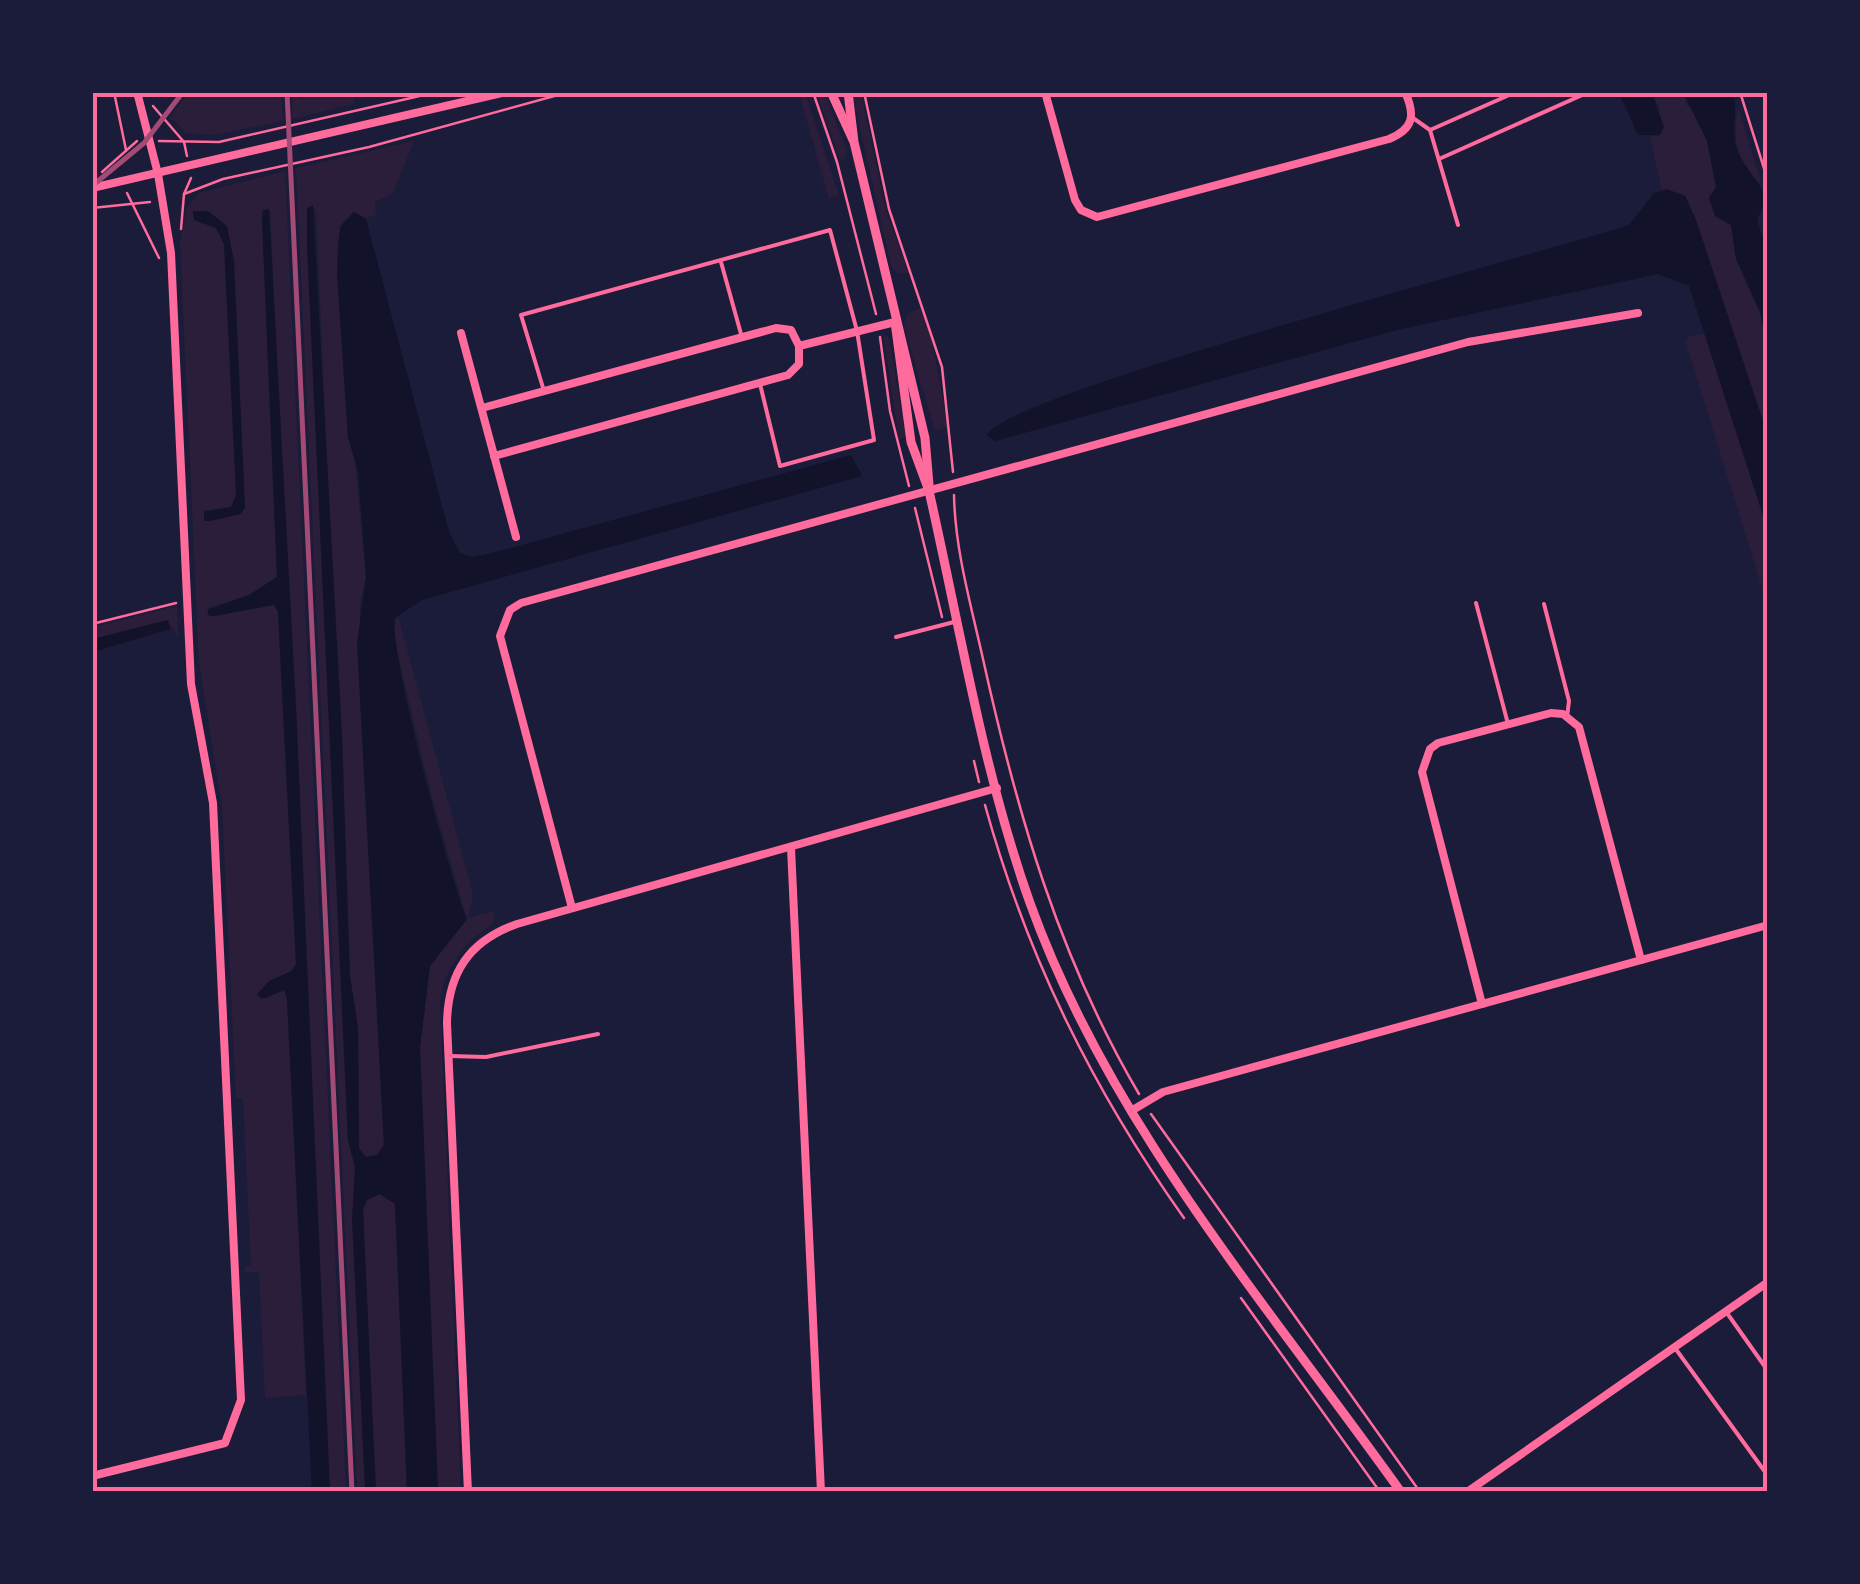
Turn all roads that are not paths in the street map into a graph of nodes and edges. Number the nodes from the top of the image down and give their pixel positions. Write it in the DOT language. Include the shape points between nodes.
graph roads {
  1 [pos="138,92"];
  2 [pos="506,92"];
  3 [pos="831,92"];
  4 [pos="848,92"];
  5 [pos="1045,92"];
  6 [pos="1405,92"];
  7 [pos="1516,92"];
  8 [pos="1590,92"];
  9 [pos="1412,117"];
  10 [pos="1430,130"];
  11 [pos="854,142"];
  12 [pos="1439,159"];
  13 [pos="158,174"];
  14 [pos="92,188"];
  15 [pos="1458,226"];
  16 [pos="721,262"];
  17 [pos="1638,313"];
  18 [pos="896,322"];
  19 [pos="857,332"];
  20 [pos="461,334"];
  21 [pos="742,337"];
  22 [pos="799,346"];
  23 [pos="759,383"];
  24 [pos="544,391"];
  25 [pos="482,408"];
  26 [pos="494,456"];
  27 [pos="929,491"];
  28 [pos="516,537"];
  29 [pos="1476,603"];
  30 [pos="1544,604"];
  31 [pos="959,621"];
  32 [pos="896,637"];
  33 [pos="1567,716"];
  34 [pos="1508,724"];
  35 [pos="998,788"];
  36 [pos="791,848"];
  37 [pos="572,908"];
  38 [pos="1768,925"];
  39 [pos="1641,960"];
  40 [pos="1482,1004"];
  41 [pos="598,1034"];
  42 [pos="449,1056"];
  43 [pos="1131,1112"];
  44 [pos="1768,1282"];
  45 [pos="1726,1312"];
  46 [pos="1675,1348"];
  47 [pos="1768,1371"];
  48 [pos="92,1476"];
  49 [pos="1768,1476"];
  50 [pos="468,1492"];
  51 [pos="821,1492"];
  52 [pos="1401,1492"];
  53 [pos="1466,1492"];
  1 -- 13 [label="street"];
  2 -- 13 [label="street"];
  3 -- 11 [label="street"];
  4 -- 11 [label="street"];
  5 -- 9 [label="street" via="1075,200 1097,217 1389,139 1406,132"];
  6 -- 9 [label="street"];
  7 -- 10 [label="lane"];
  8 -- 12 [label="lane"];
  9 -- 10 [label="lane"];
  10 -- 12 [label="lane"];
  11 -- 18 [label="street"];
  12 -- 15 [label="lane"];
  13 -- 14 [label="street"];
  13 -- 48 [label="street" via="172,282 190,684 213,803 241,1400 225,1443"];
  16 -- 19 [label="lane" via="830,230"];
  16 -- 21 [label="lane"];
  16 -- 24 [label="lane" via="522,315"];
  17 -- 27 [label="street" via="1463,343"];
  18 -- 19 [label="street"];
  18 -- 27 [label="street" via="911,442"];
  19 -- 22 [label="street"];
  19 -- 23 [label="lane" via="874,440 780,466"];
  20 -- 25 [label="street"];
  21 -- 22 [label="street" via="790,330"];
  21 -- 24 [label="street"];
  22 -- 23 [label="street" via="798,364 788,375"];
  23 -- 26 [label="street"];
  24 -- 25 [label="street"];
  25 -- 26 [label="street"];
  26 -- 28 [label="street"];
  27 -- 31 [label="street"];
  27 -- 37 [label="street" via="510,610 500,636"];
  29 -- 34 [label="lane"];
  30 -- 33 [label="lane" via="1570,700"];
  31 -- 32 [label="lane"];
  31 -- 35 [label="street"];
  33 -- 34 [label="street" via="1551,713"];
  33 -- 39 [label="street" via="1580,728"];
  34 -- 40 [label="street" via="1438,743 1422,772"];
  35 -- 36 [label="street"];
  35 -- 43 [label="street" via="1050,951"];
  36 -- 37 [label="street"];
  36 -- 51 [label="street"];
  37 -- 42 [label="street" via="498,931 468,953 451,984"];
  38 -- 39 [label="street"];
  39 -- 40 [label="street"];
  40 -- 43 [label="street" via="1163,1092"];
  41 -- 42 [label="lane" via="486,1057"];
  42 -- 50 [label="street"];
  43 -- 52 [label="street"];
  44 -- 45 [label="street"];
  45 -- 46 [label="street"];
  45 -- 47 [label="lane"];
  46 -- 49 [label="lane"];
  46 -- 53 [label="street"];
}
